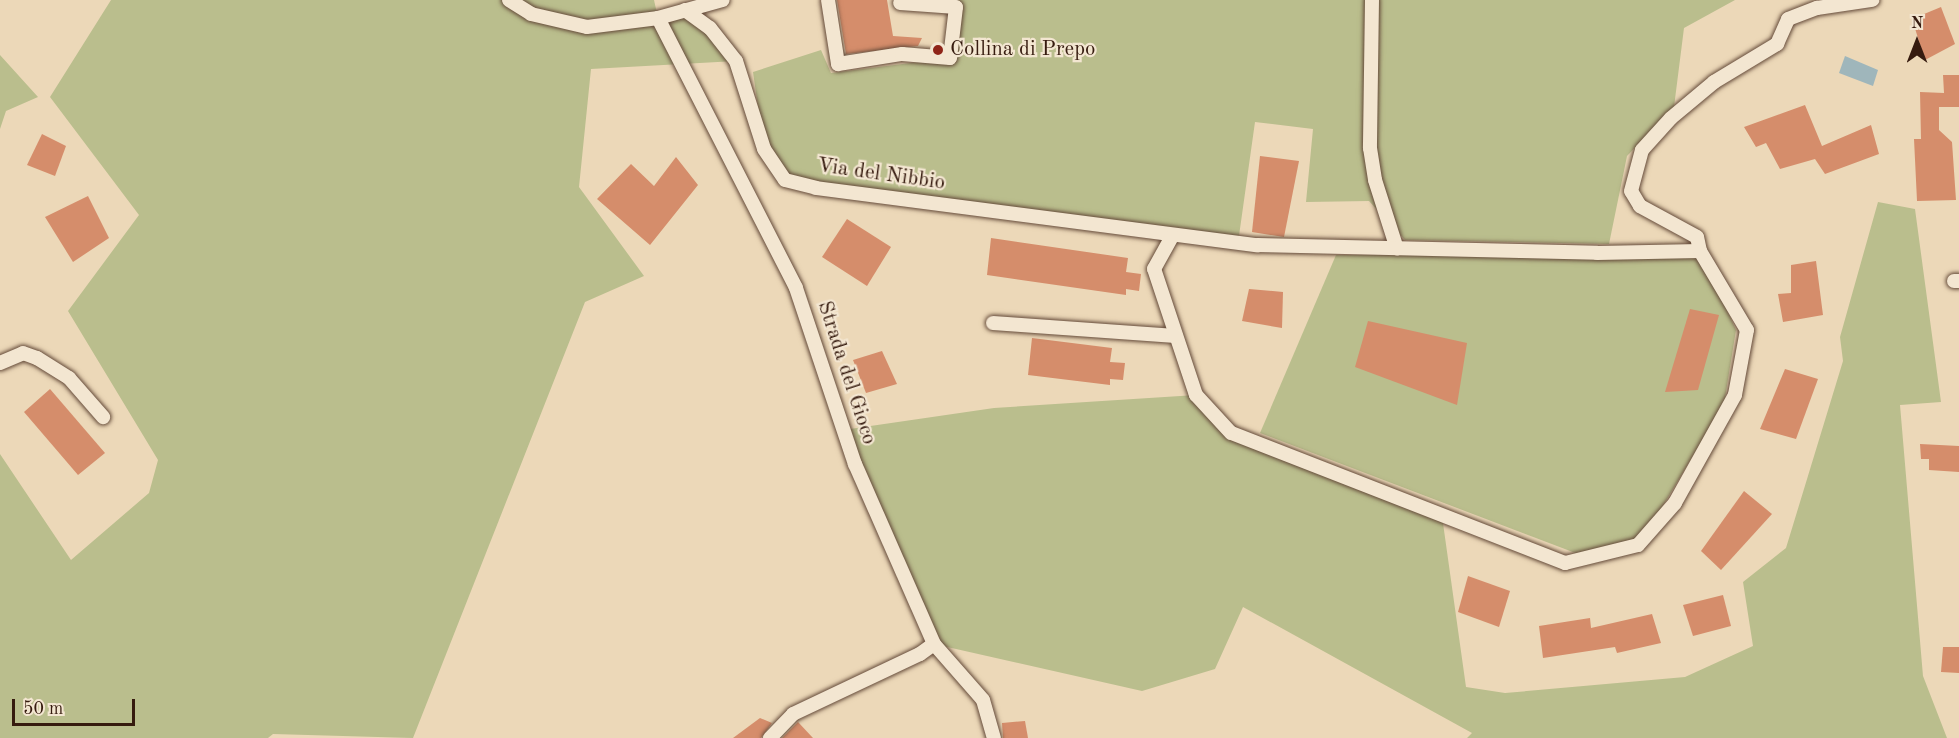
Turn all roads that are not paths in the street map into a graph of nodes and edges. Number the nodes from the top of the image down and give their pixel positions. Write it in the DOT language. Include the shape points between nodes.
graph roads {
  1 [pos="509,0"];
  2 [pos="722,0"];
  3 [pos="828,0"];
  4 [pos="1372,0"];
  5 [pos="1872,0"];
  6 [pos="900,3"];
  7 [pos="685,10"];
  8 [pos="658,18"];
  9 [pos="1172,236"];
  10 [pos="1397,249"];
  11 [pos="1700,251"];
  12 [pos="993,323"];
  13 [pos="1176,336"];
  14 [pos="0,363"];
  15 [pos="103,417"];
  16 [pos="934,644"];
  17 [pos="770,738"];
  18 [pos="994,738"];
  1 -- 8 [label="street" via="531,14 587,27"];
  2 -- 7 [label="street"];
  3 -- 6 [label="street" via="838,64 902,54 950,58 956,7"];
  4 -- 10 [label="street" via="1370,148 1375,180"];
  5 -- 11 [label="street" via="1817,8 1788,19 1777,44 1714,82 1671,118 1642,150 1631,191 1640,206 1697,237"];
  7 -- 8 [label="street"];
  7 -- 9 [label="street, Via del Nibbio" via="710,28 736,61 764,149 785,180 816,188"];
  8 -- 16 [label="street, Strada del Gioco" via="796,288 855,464"];
  9 -- 10 [label="street, Via del Nibbio" via="1257,244"];
  9 -- 13 [label="street" via="1154,269"];
  10 -- 11 [label="street, Via del Nibbio"];
  11 -- 13 [label="street" via="1747,330 1734,394 1674,503 1638,545 1565,563 1231,433 1196,394"];
  12 -- 13 [label="street"];
  14 -- 15 [label="street" via="23,353 37,358 69,378"];
  16 -- 17 [label="street" via="794,714"];
  16 -- 18 [label="street, Strada del Gioco" via="983,699"];
}
